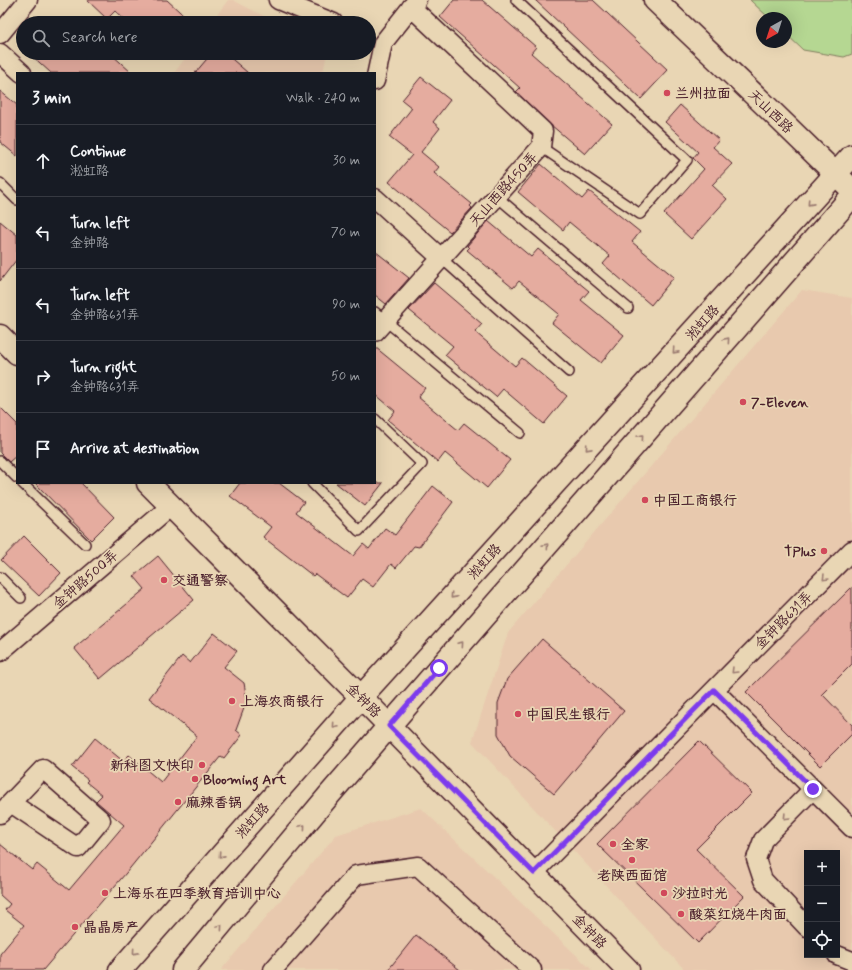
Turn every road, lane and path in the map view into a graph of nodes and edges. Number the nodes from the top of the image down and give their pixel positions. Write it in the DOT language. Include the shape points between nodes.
graph roads {
  1 [pos="28,0"];
  2 [pos="278,0"];
  3 [pos="516,0"];
  4 [pos="655,0"];
  5 [pos="414,3"];
  6 [pos="317,16"];
  7 [pos="1,30"];
  8 [pos="376,40"];
  9 [pos="0,54"];
  10 [pos="376,60"];
  11 [pos="21,72"];
  12 [pos="375,72"];
  13 [pos="541,147"];
  14 [pos="852,156"];
  15 [pos="836,174"];
  16 [pos="0,183"];
  17 [pos="852,190"];
  18 [pos="496,196"];
  19 [pos="852,196"];
  20 [pos="16,199"];
  21 [pos="376,199"];
  22 [pos="441,258"];
  23 [pos="628,308"];
  24 [pos="379,321"];
  25 [pos="0,336"];
  26 [pos="16,352"];
  27 [pos="568,372"];
  28 [pos="376,420"];
  29 [pos="520,433"];
  30 [pos="0,461"];
  31 [pos="16,477"];
  32 [pos="23,484"];
  33 [pos="149,484"];
  34 [pos="313,484"];
  35 [pos="171,506"];
  36 [pos="85,544"];
  37 [pos="852,550"];
  38 [pos="0,577"];
  39 [pos="21,598"];
  40 [pos="0,652"];
  41 [pos="714,690"];
  42 [pos="361,697"];
  43 [pos="389,726"];
  44 [pos="813,789"];
  45 [pos="6,808"];
  46 [pos="852,828"];
  47 [pos="534,873"];
  48 [pos="804,924"];
  49 [pos="840,956"];
  50 [pos="852,961"];
  51 [pos="120,970"];
  52 [pos="183,970"];
  53 [pos="274,970"];
  54 [pos="532,970"];
  55 [pos="628,970"];
  1 -- 7 [label="street"];
  2 -- 6 [label="street"];
  3 -- 13 [label="lane" via="687,160 640,214"];
  4 -- 15 [label="main road, 天山西路"];
  5 -- 8 [label="street, 天山西路450弄"];
  5 -- 13 [label="street, 天山西路450弄" via="543,131"];
  9 -- 11 [label="street"];
  10 -- 12 [label="street, 天山西路450弄"];
  13 -- 18 [label="street, 天山西路450弄"];
  14 -- 15 [label="main road, 淞虹路"];
  15 -- 17 [label="main road, 天山西路"];
  15 -- 42 [label="main road, 淞虹路, one-way"];
  16 -- 20 [label="lane"];
  18 -- 22 [label="street, 天山西路450弄"];
  18 -- 23 [label="lane"];
  43 -- 19 [label="main road, one-way"];
  21 -- 22 [label="street"];
  22 -- 24 [label="street, 天山西路450弄"];
  22 -- 27 [label="lane"];
  24 -- 29 [label="lane"];
  25 -- 26 [label="main road"];
  28 -- 34 [label="lane" via="422,464 359,531"];
  30 -- 31 [label="lane"];
  32 -- 36 [label="lane"];
  33 -- 35 [label="main road, 金钟路"];
  35 -- 40 [label="street, 金钟路500弄"];
  35 -- 42 [label="main road, 金钟路"];
  37 -- 41 [label="street, 金钟路631弄, one-way"];
  38 -- 39 [label="lane"];
  41 -- 44 [label="street"];
  41 -- 47 [label="street, 金钟路631弄"];
  42 -- 43 [label="main road, 金钟路"];
  42 -- 51 [label="main road, 淞虹路, one-way"];
  43 -- 47 [label="main road, 金钟路"];
  52 -- 43 [label="main road, one-way"];
  44 -- 46 [label="street"];
  44 -- 48 [label="street, one-way" via="764,840 756,859 762,880"];
  45 -- 45 [label="street" via="43,769 101,820 78,848"];
  47 -- 55 [label="main road, 金钟路"];
  49 -- 50 [label="street"];
  53 -- 54 [label="street" via="356,875 418,866"];
}
